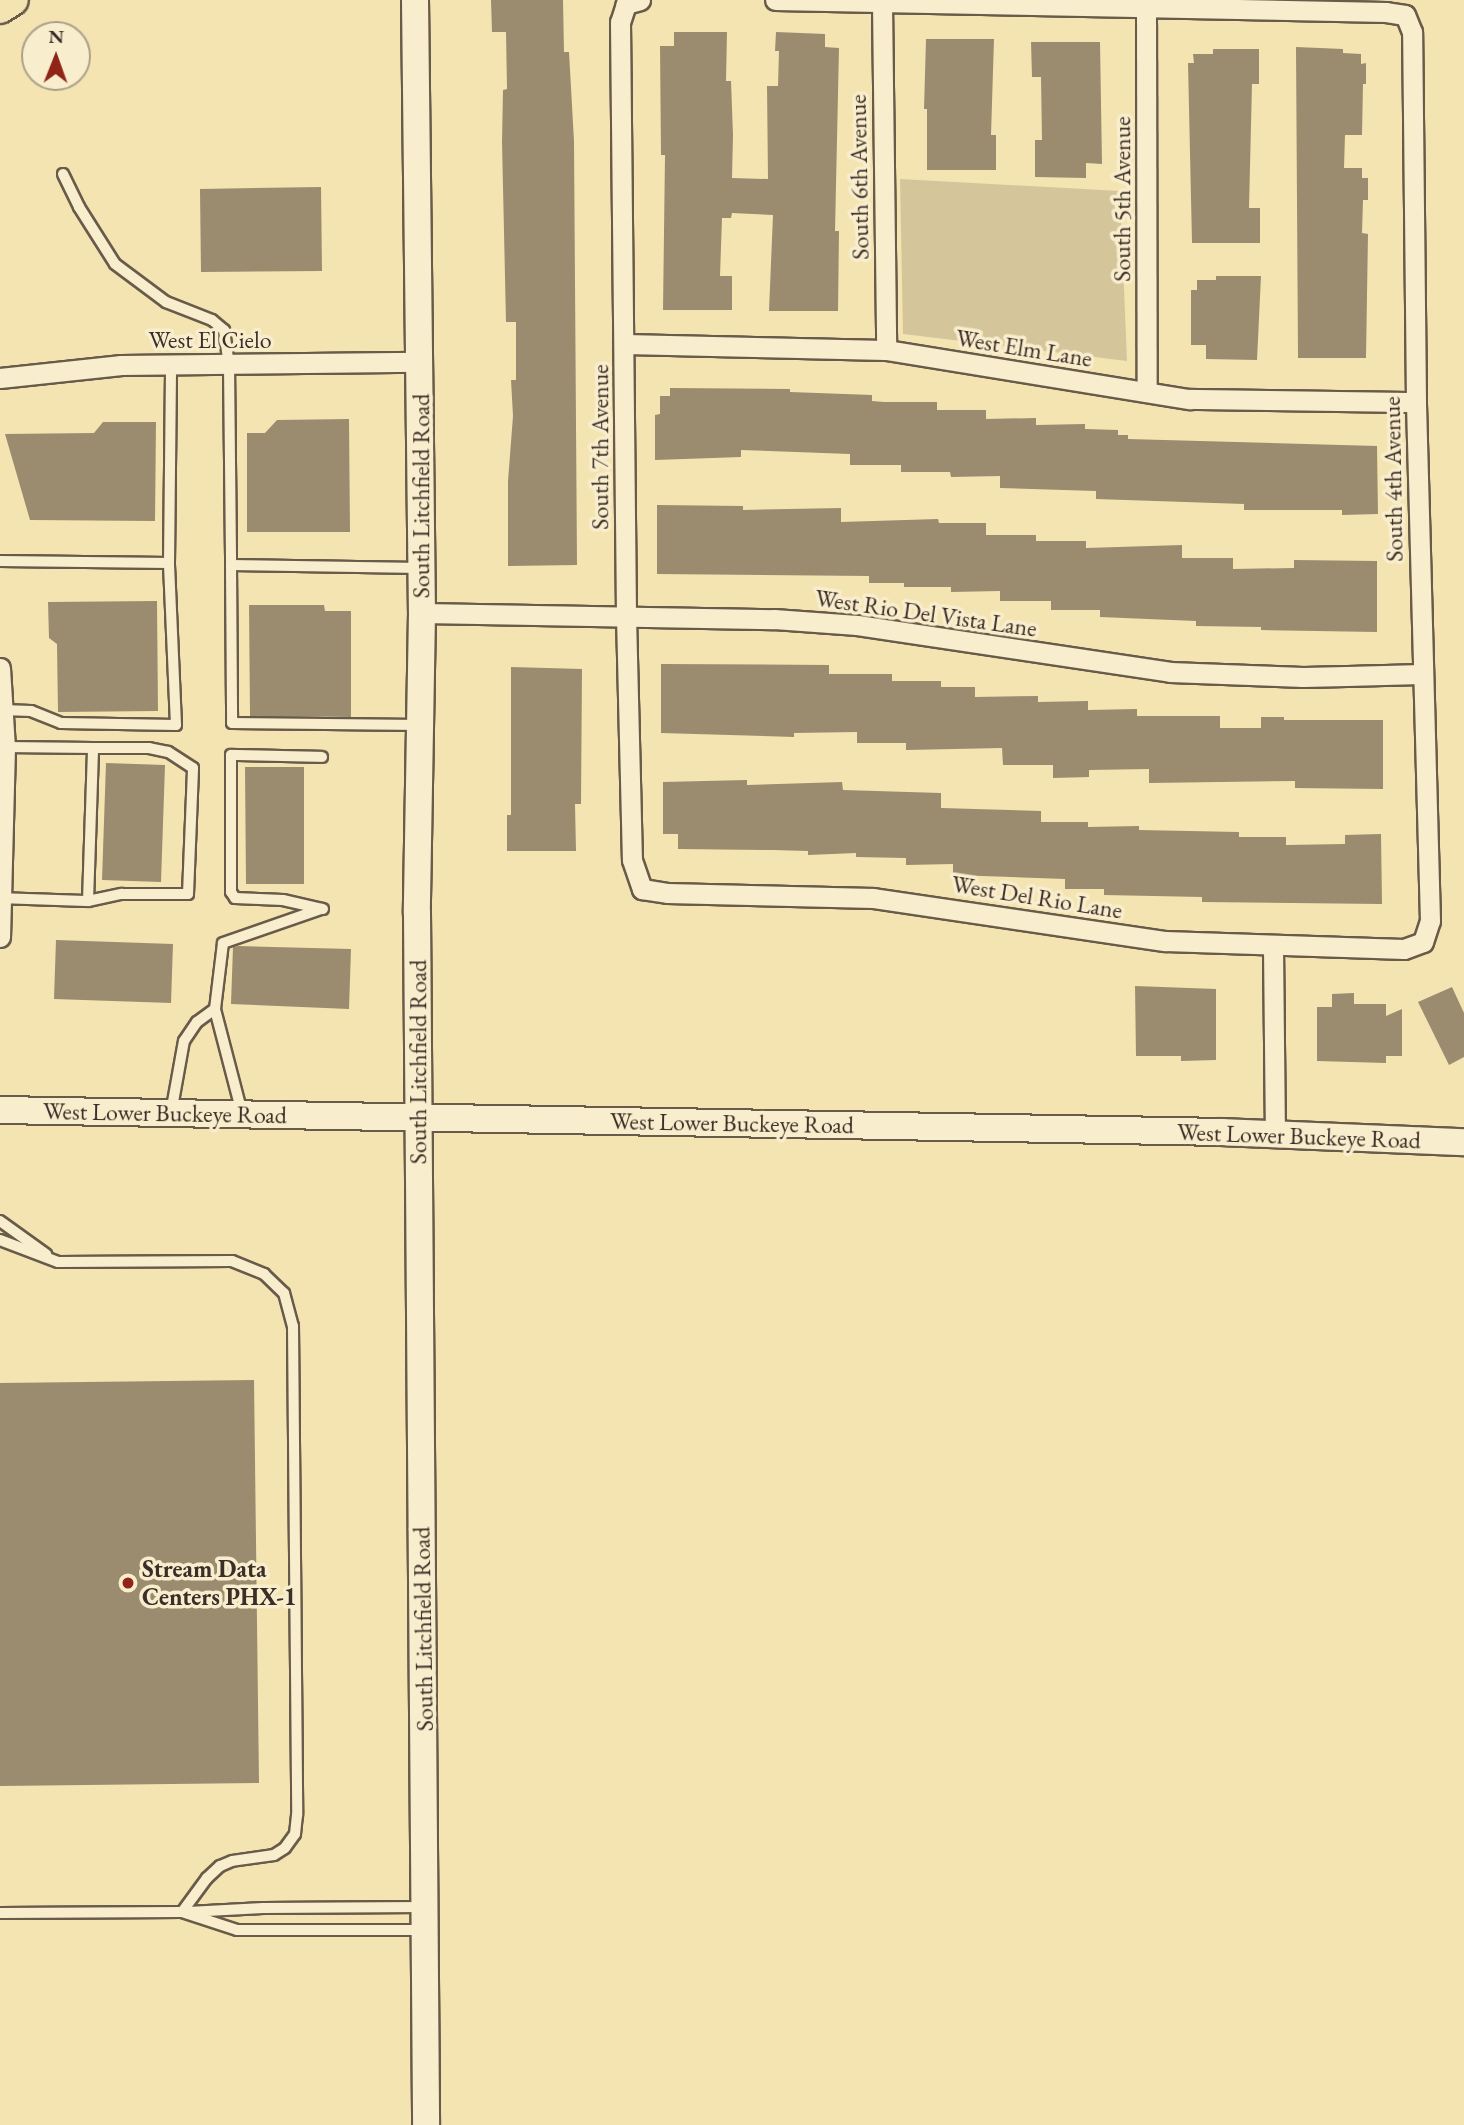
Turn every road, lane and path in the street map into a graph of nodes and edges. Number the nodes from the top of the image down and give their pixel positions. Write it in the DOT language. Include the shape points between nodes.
graph roads {
  1 [pos="13,0"];
  2 [pos="415,0"];
  3 [pos="775,0"];
  4 [pos="633,2"];
  5 [pos="882,2"];
  6 [pos="1146,6"];
  7 [pos="0,8"];
  8 [pos="63,174"];
  9 [pos="624,344"];
  10 [pos="886,350"];
  11 [pos="420,362"];
  12 [pos="171,365"];
  13 [pos="229,365"];
  14 [pos="0,378"];
  15 [pos="1147,392"];
  16 [pos="1416,402"];
  17 [pos="0,561"];
  18 [pos="169,563"];
  19 [pos="231,565"];
  20 [pos="421,568"];
  21 [pos="422,613"];
  22 [pos="626,616"];
  23 [pos="0,668"];
  24 [pos="1422,674"];
  25 [pos="3,710"];
  26 [pos="421,725"];
  27 [pos="5,747"];
  28 [pos="93,748"];
  29 [pos="322,757"];
  30 [pos="642,888"];
  31 [pos="2,898"];
  32 [pos="88,901"];
  33 [pos="0,937"];
  34 [pos="1423,942"];
  35 [pos="1273,947"];
  36 [pos="215,1009"];
  37 [pos="0,1110"];
  38 [pos="171,1113"];
  39 [pos="243,1114"];
  40 [pos="418,1117"];
  41 [pos="1275,1134"];
  42 [pos="1464,1142"];
  43 [pos="0,1221"];
  44 [pos="0,1240"];
  45 [pos="58,1262"];
  46 [pos="182,1912"];
  47 [pos="0,1913"];
  48 [pos="426,1919"];
  49 [pos="426,2125"];
  1 -- 7 [label="main road"];
  2 -- 11 [label="main road, South Litchfield Road"];
  3 -- 5 [label="street"];
  4 -- 9 [label="street, South 7th Avenue" via="620,22"];
  5 -- 6 [label="street"];
  5 -- 10 [label="street, South 6th Avenue"];
  6 -- 15 [label="street, South 5th Avenue"];
  6 -- 16 [label="street, South 4th Avenue" via="1405,15 1412,32"];
  8 -- 13 [label="lane" via="115,264 166,302 212,320 224,330"];
  9 -- 10 [label="street, West Elm Lane"];
  9 -- 22 [label="street, South 7th Avenue"];
  10 -- 15 [label="street, West Elm Lane"];
  11 -- 13 [label="street, West El Cielo"];
  11 -- 20 [label="main road, South Litchfield Road"];
  12 -- 13 [label="street, West El Cielo"];
  12 -- 14 [label="street, West El Cielo" via="121,365"];
  12 -- 18 [label="lane"];
  13 -- 19 [label="lane"];
  15 -- 16 [label="street, West Elm Lane" via="1190,399"];
  16 -- 24 [label="street, South 4th Avenue"];
  17 -- 18 [label="lane"];
  18 -- 25 [label="lane" via="176,725 61,723 31,710"];
  19 -- 20 [label="lane"];
  19 -- 26 [label="lane" via="232,723"];
  20 -- 21 [label="main road, South Litchfield Road"];
  21 -- 22 [label="street, West Rio Del Vista Lane"];
  21 -- 26 [label="main road, South Litchfield Road"];
  22 -- 24 [label="street, West Rio Del Vista Lane" via="857,625 1170,672 1303,677"];
  22 -- 30 [label="street, South 7th Avenue" via="632,859"];
  23 -- 25 [label="street"];
  24 -- 34 [label="street, South 4th Avenue" via="1430,921"];
  25 -- 27 [label="street"];
  26 -- 40 [label="main road, South Litchfield Road"];
  27 -- 28 [label="lane"];
  27 -- 31 [label="street"];
  28 -- 32 [label="lane"];
  28 -- 32 [label="lane" via="149,748 168,752 193,768 187,894 122,894"];
  29 -- 36 [label="lane" via="231,755 232,895 323,909 223,943"];
  30 -- 35 [label="street, West Del Rio Lane" via="873,898 1165,942"];
  31 -- 32 [label="lane"];
  31 -- 33 [label="street"];
  34 -- 35 [label="street, West Del Rio Lane" via="1404,949"];
  35 -- 41 [label="street"];
  36 -- 38 [label="lane" via="197,1022 184,1041"];
  36 -- 39 [label="lane"];
  37 -- 38 [label="main road, West Lower Buckeye Road"];
  38 -- 39 [label="main road, West Lower Buckeye Road"];
  39 -- 40 [label="main road, West Lower Buckeye Road"];
  40 -- 41 [label="main road, West Lower Buckeye Road"];
  40 -- 48 [label="main road, South Litchfield Road"];
  41 -- 42 [label="main road, West Lower Buckeye Road"];
  43 -- 45 [label="lane"];
  44 -- 45 [label="lane"];
  45 -- 46 [label="lane" via="212,1260 249,1266 284,1293 293,1326 295,1834 274,1855 220,1866"];
  46 -- 47 [label="lane"];
  46 -- 48 [label="lane" via="263,1908"];
  46 -- 48 [label="lane" via="237,1930"];
  48 -- 49 [label="main road, South Litchfield Road"];
}
